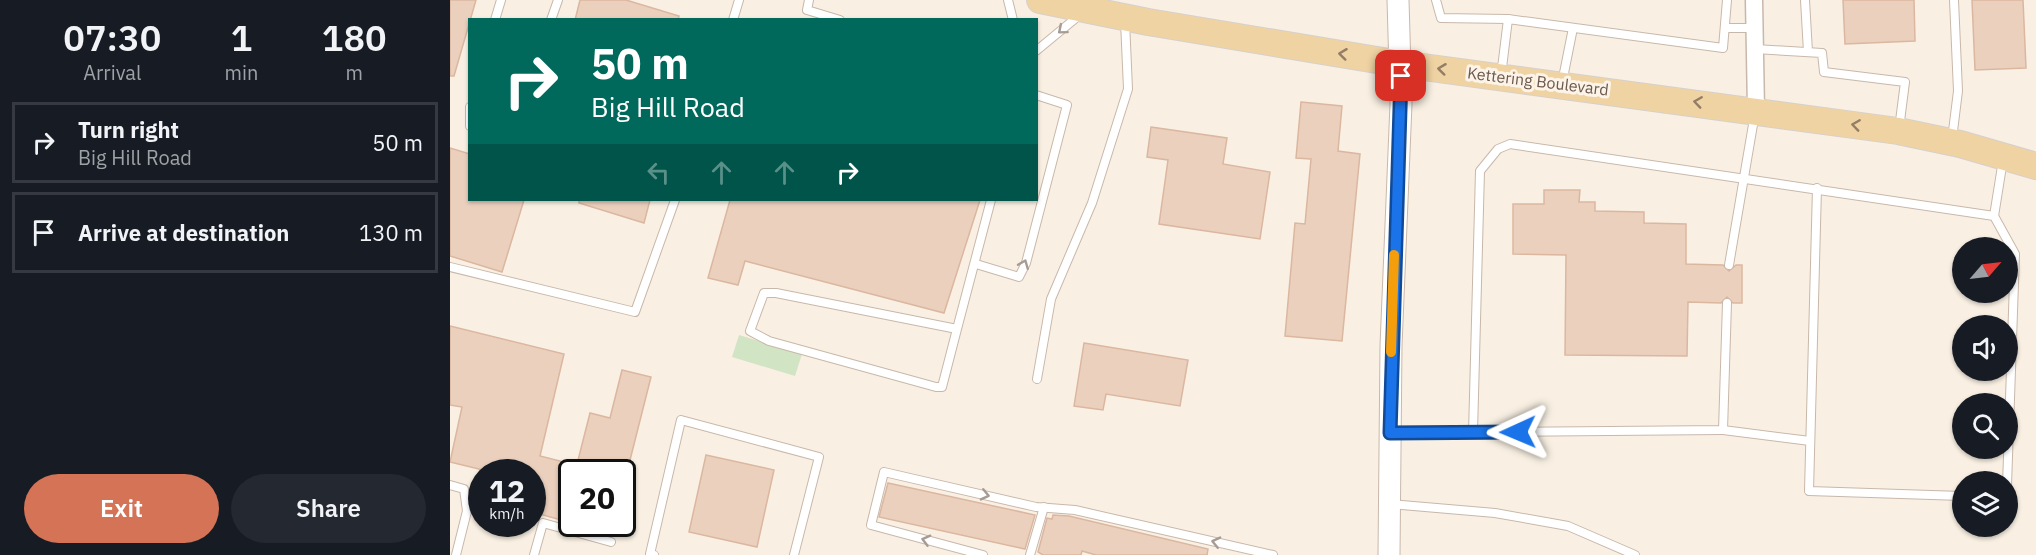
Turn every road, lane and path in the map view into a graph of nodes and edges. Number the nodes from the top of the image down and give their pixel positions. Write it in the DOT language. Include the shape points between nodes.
graph roads {
  1 [pos="501,0"];
  2 [pos="558,0"];
  3 [pos="739,0"];
  4 [pos="809,0"];
  5 [pos="1008,0"];
  6 [pos="1040,0"];
  7 [pos="1398,0"];
  8 [pos="1436,0"];
  9 [pos="1727,0"];
  10 [pos="1754,0"];
  11 [pos="1805,0"];
  12 [pos="1954,0"];
  13 [pos="1086,9"];
  14 [pos="1125,17"];
  15 [pos="496,18"];
  16 [pos="552,18"];
  17 [pos="734,18"];
  18 [pos="833,18"];
  19 [pos="1012,18"];
  20 [pos="1508,19"];
  21 [pos="1573,28"];
  22 [pos="1725,28"];
  23 [pos="1755,28"];
  24 [pos="1038,49"];
  25 [pos="1755,49"];
  26 [pos="1808,52"];
  27 [pos="1401,64"];
  28 [pos="1501,76"];
  29 [pos="1562,84"];
  30 [pos="1038,96"];
  31 [pos="1756,110"];
  32 [pos="1898,131"];
  33 [pos="1951,142"];
  34 [pos="2004,156"];
  35 [pos="2036,166"];
  36 [pos="1743,177"];
  37 [pos="1817,188"];
  38 [pos="675,201"];
  39 [pos="992,201"];
  40 [pos="1995,216"];
  41 [pos="976,264"];
  42 [pos="1729,265"];
  43 [pos="450,267"];
  44 [pos="1727,303"];
  45 [pos="957,329"];
  46 [pos="1037,379"];
  47 [pos="1723,430"];
  48 [pos="1390,433"];
  49 [pos="1473,433"];
  50 [pos="1810,441"];
  51 [pos="2007,471"];
  52 [pos="450,485"];
  53 [pos="1952,496"];
  54 [pos="1390,504"];
  55 [pos="1044,507"];
  56 [pos="612,542"];
  57 [pos="456,555"];
  58 [pos="534,555"];
  59 [pos="654,555"];
  60 [pos="794,555"];
  61 [pos="983,555"];
  62 [pos="1030,555"];
  63 [pos="1273,555"];
  64 [pos="1389,555"];
  65 [pos="1635,555"];
  1 -- 15 [label="lane"];
  2 -- 16 [label="lane"];
  3 -- 17 [label="lane"];
  4 -- 18 [label="lane" via="807,10"];
  5 -- 19 [label="lane"];
  6 -- 13 [label="main road, Kettering Boulevard"];
  7 -- 27 [label="street"];
  8 -- 20 [label="lane" via="1441,18"];
  9 -- 22 [label="lane"];
  10 -- 23 [label="street"];
  11 -- 26 [label="lane"];
  12 -- 33 [label="lane" via="1958,91"];
  13 -- 14 [label="main road, Kettering Boulevard"];
  13 -- 24 [label="lane, one-way"];
  27 -- 14 [label="main road, Kettering Boulevard, one-way"];
  14 -- 46 [label="lane" via="1128,89 1092,203 1051,298"];
  20 -- 21 [label="lane"];
  20 -- 28 [label="lane"];
  21 -- 22 [label="lane" via="1723,48"];
  21 -- 29 [label="lane"];
  22 -- 23 [label="lane"];
  23 -- 25 [label="street"];
  25 -- 26 [label="lane"];
  25 -- 31 [label="street"];
  26 -- 32 [label="lane" via="1822,53 1824,72 1905,82"];
  28 -- 27 [label="main road, Kettering Boulevard, one-way"];
  27 -- 48 [label="street"];
  28 -- 29 [label="main road, Kettering Boulevard"];
  31 -- 29 [label="main road, Kettering Boulevard, one-way"];
  41 -- 30 [label="lane, one-way" via="1019,277 1026,263 1067,105"];
  32 -- 31 [label="main road, Kettering Boulevard, one-way"];
  31 -- 36 [label="lane"];
  32 -- 33 [label="main road, Kettering Boulevard"];
  33 -- 34 [label="main road, Kettering Boulevard"];
  34 -- 35 [label="main road, Kettering Boulevard"];
  34 -- 40 [label="lane"];
  36 -- 37 [label="lane"];
  36 -- 42 [label="lane"];
  36 -- 49 [label="lane" via="1510,144 1498,149 1480,171"];
  37 -- 40 [label="lane"];
  37 -- 50 [label="lane"];
  38 -- 43 [label="lane" via="635,312"];
  39 -- 41 [label="lane"];
  40 -- 51 [label="lane" via="2015,254"];
  41 -- 45 [label="lane"];
  44 -- 47 [label="lane"];
  45 -- 45 [label="lane" via="776,292 764,293 750,331 769,341 942,387"];
  47 -- 49 [label="lane"];
  47 -- 50 [label="lane"];
  48 -- 49 [label="lane"];
  48 -- 54 [label="street"];
  50 -- 53 [label="lane" via="1809,490"];
  52 -- 57 [label="lane" via="464,489 467,511"];
  54 -- 64 [label="street"];
  54 -- 65 [label="lane" via="1495,513 1568,526"];
  61 -- 55 [label="lane, one-way" via="871,525 884,472"];
  55 -- 62 [label="lane"];
  63 -- 55 [label="lane, one-way" via="1076,510"];
  56 -- 58 [label="lane" via="543,524"];
  59 -- 60 [label="lane" via="650,554 681,420 819,457"];
}
